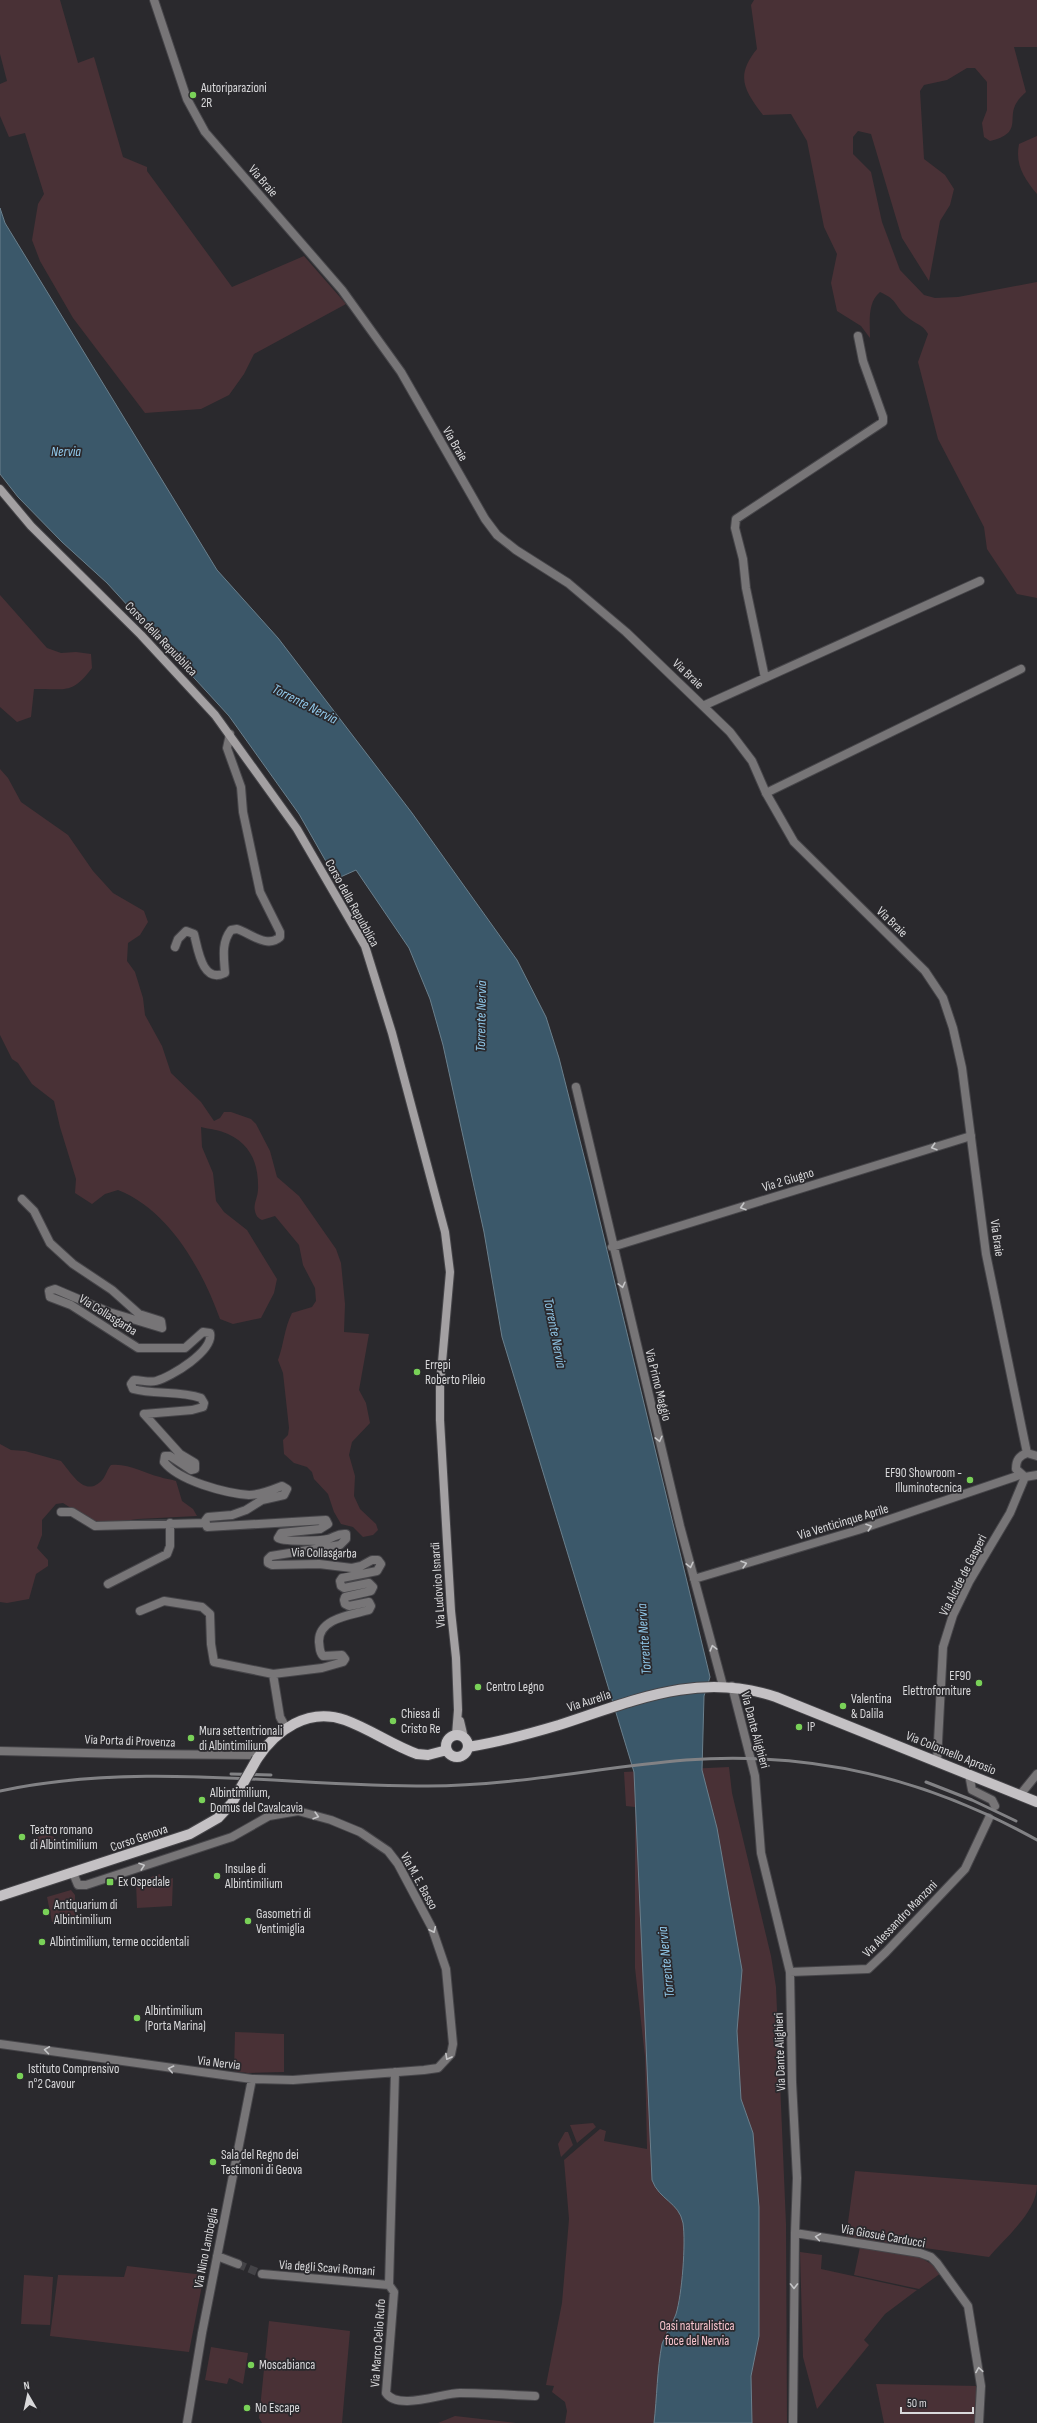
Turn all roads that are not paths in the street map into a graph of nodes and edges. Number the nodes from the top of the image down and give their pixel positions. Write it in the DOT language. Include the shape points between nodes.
graph roads {
  1 [pos="154,0"];
  2 [pos="858,336"];
  3 [pos="0,489"];
  4 [pos="980,581"];
  5 [pos="1021,669"];
  6 [pos="765,678"];
  7 [pos="704,705"];
  8 [pos="230,734"];
  9 [pos="766,793"];
  10 [pos="175,947"];
  11 [pos="576,1088"];
  12 [pos="971,1136"];
  13 [pos="22,1199"];
  14 [pos="612,1247"];
  15 [pos="1027,1453"];
  16 [pos="1037,1456"];
  17 [pos="442,1458"];
  18 [pos="1037,1475"];
  19 [pos="1022,1476"];
  20 [pos="61,1512"];
  21 [pos="170,1523"];
  22 [pos="205,1523"];
  23 [pos="694,1579"];
  24 [pos="108,1584"];
  25 [pos="140,1611"];
  26 [pos="273,1674"];
  27 [pos="724,1686"];
  28 [pos="286,1728"];
  29 [pos="460,1736"];
  30 [pos="468,1748"];
  31 [pos="447,1750"];
  32 [pos="0,1751"];
  33 [pos="259,1757"];
  34 [pos="937,1761"];
  35 [pos="969,1774"];
  36 [pos="1037,1774"];
  37 [pos="1020,1795"];
  38 [pos="1037,1802"];
  39 [pos="995,1806"];
  40 [pos="989,1818"];
  41 [pos="73,1873"];
  42 [pos="0,1896"];
  43 [pos="790,1972"];
  44 [pos="0,2044"];
  45 [pos="438,2068"];
  46 [pos="395,2072"];
  47 [pos="252,2079"];
  48 [pos="794,2233"];
  49 [pos="217,2256"];
  50 [pos="238,2264"];
  51 [pos="262,2274"];
  52 [pos="389,2285"];
  53 [pos="535,2396"];
  54 [pos="188,2423"];
  55 [pos="793,2423"];
  56 [pos="979,2423"];
  1 -- 7 [label="street, Via Braie" via="187,99 205,132 342,290 401,372 485,519 497,535 568,583 626,632"];
  2 -- 6 [label="street" via="863,361 883,422 736,519 735,528"];
  3 -- 8 [label="main road, Corso della Repubblica" via="31,526 200,697"];
  4 -- 6 [label="street"];
  5 -- 9 [label="street"];
  6 -- 7 [label="street"];
  7 -- 9 [label="street, Via Braie" via="730,732 752,761"];
  8 -- 10 [label="street" via="227,748 241,787 243,812 260,892 280,932 280,937 269,941 255,938 237,929 231,930 224,947 225,973 218,976 212,975 203,965 194,934 186,931 178,939"];
  8 -- 17 [label="main road, Corso della Repubblica" via="297,829 365,946 392,1033 445,1232 450,1272 440,1385"];
  9 -- 12 [label="street, Via Braie" via="794,842 925,971 943,998 962,1068"];
  11 -- 14 [label="street, Via Primo Maggio"];
  12 -- 14 [label="street, Via 2 Giugno, one-way"];
  12 -- 15 [label="street, Via Braie" via="986,1254"];
  13 -- 22 [label="street, Via Collasgarba" via="34,1211 50,1243 74,1264 112,1290 132,1310 161,1321 162,1328 109,1312 55,1289 49,1291 50,1297 71,1305 138,1348 186,1348 203,1332 210,1333 204,1351 172,1374 155,1381 134,1380 131,1384 132,1389 146,1393 190,1394 204,1401 202,1408 144,1414 180,1454 196,1466 194,1470 190,1470 168,1455 164,1457 164,1462 176,1474 200,1484 250,1495 282,1486 287,1490 284,1495 262,1500 232,1515 210,1516"];
  14 -- 23 [label="street, Via Primo Maggio, one-way"];
  15 -- 16 [label="street"];
  15 -- 19 [label="street" via="1020,1456 1016,1462 1016,1469"];
  17 -- 29 [label="main road, Via Ludovico Isnardi"];
  18 -- 19 [label="street, Via Venticinque Aprile"];
  23 -- 19 [label="street, Via Venticinque Aprile, one-way" via="858,1530"];
  19 -- 34 [label="street, Via Alcide de Gasperi" via="1010,1513 969,1582 951,1621 943,1647"];
  20 -- 21 [label="street, Via Collasgarba" via="72,1512 95,1526"];
  21 -- 22 [label="street, Via Collasgarba"];
  21 -- 24 [label="street" via="170,1546 167,1554"];
  22 -- 26 [label="street, Via Collasgarba" via="211,1528 326,1520 328,1524 320,1529 280,1533 278,1538 282,1541 328,1539 340,1533 346,1534 346,1539 340,1545 271,1556 268,1563 319,1564 352,1568 372,1560 378,1560 381,1564 377,1571 342,1578 340,1581 344,1588 369,1583 373,1588 371,1591 345,1597 344,1600 349,1606 369,1602 369,1610 335,1619 322,1629 319,1636 320,1652 323,1656 342,1655 344,1661 322,1668"];
  27 -- 23 [label="street, Via Primo Maggio, one-way"];
  25 -- 26 [label="street, Via Collasgarba" via="164,1601 202,1607 210,1614 214,1662"];
  26 -- 28 [label="street" via="280,1717"];
  27 -- 30 [label="main road, Via Aurelia" via="683,1688 506,1740"];
  27 -- 34 [label="main road, Via Colonnello Aprosio" via="776,1697"];
  27 -- 43 [label="street, Via Dante Alighieri" via="755,1776 761,1853"];
  28 -- 31 [label="main road" via="309,1718 332,1717 345,1720 417,1754 428,1755"];
  28 -- 33 [label="main road" via="273,1737"];
  29 -- 30 [label="main road"];
  29 -- 31 [label="main road" via="448,1740"];
  30 -- 31 [label="main road" via="465,1754 458,1757 451,1755"];
  32 -- 33 [label="street, Via Porta di Provenza"];
  33 -- 41 [label="main road, Corso Genova, bridge" via="232,1803 218,1818 201,1830"];
  34 -- 35 [label="main road, Via Colonnello Aprosio"];
  35 -- 37 [label="main road, Via Colonnello Aprosio"];
  35 -- 39 [label="street" via="972,1790 992,1800"];
  36 -- 37 [label="street"];
  37 -- 38 [label="main road, Via Colonnello Aprosio"];
  40 -- 43 [label="street, Via Alessandro Manzoni" via="964,1869 868,1969"];
  41 -- 42 [label="main road, Corso Genova"];
  41 -- 45 [label="street, Via M. E. Basso, one-way" via="78,1885 86,1885 232,1837 261,1819 290,1811 331,1820 360,1832 381,1845 393,1857 439,1945 446,1969 453,2044 451,2054"];
  43 -- 48 [label="street, Via Dante Alighieri" via="797,2178"];
  47 -- 44 [label="street, Via Nervia, one-way"];
  45 -- 46 [label="street, Via Nervia"];
  46 -- 47 [label="street, Via Nervia" via="293,2080"];
  46 -- 52 [label="street, Via Marco Celio Rufo"];
  47 -- 49 [label="street, Via Nino Lamboglia"];
  48 -- 55 [label="street, Via Dante Alighieri, one-way"];
  56 -- 48 [label="street, Via Giosuè Carducci, one-way" via="981,2386 968,2306 934,2260 920,2253"];
  49 -- 50 [label="street"];
  49 -- 54 [label="street, Via Nino Lamboglia"];
  51 -- 52 [label="street, Via degli Scavi Romani"];
  52 -- 53 [label="street, Via Marco Celio Rufo" via="394,2292 385,2388 388,2397 421,2400 458,2393"];
}
